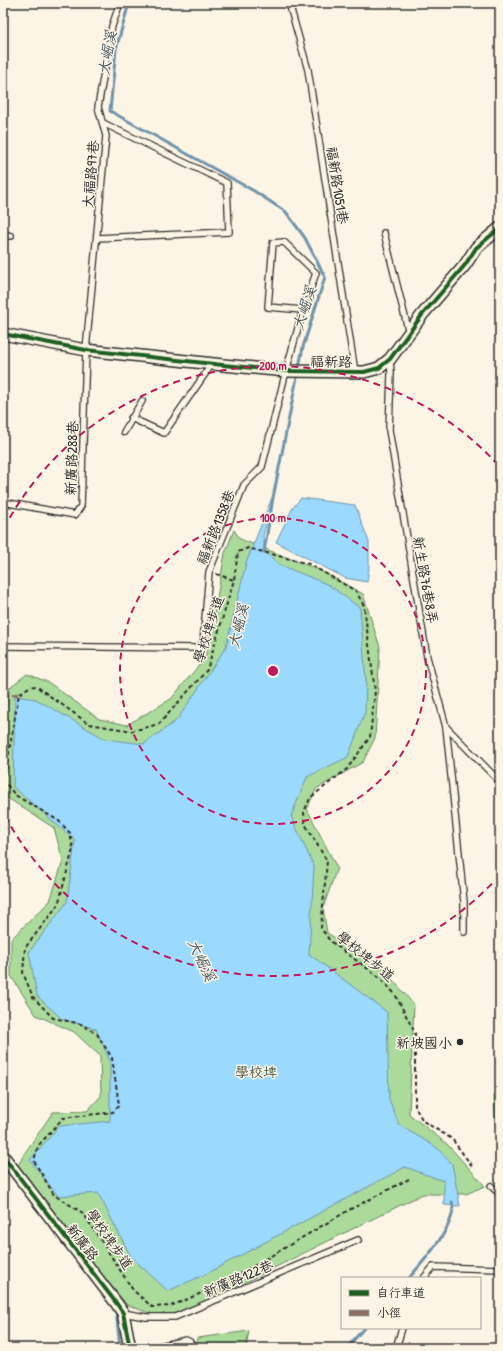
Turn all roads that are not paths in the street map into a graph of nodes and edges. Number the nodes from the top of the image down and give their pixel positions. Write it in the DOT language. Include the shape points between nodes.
graph roads {
  1 [pos="120,3"];
  2 [pos="289,3"];
  3 [pos="103,123"];
  4 [pos="500,228"];
  5 [pos="384,233"];
  6 [pos="3,234"];
  7 [pos="11,236"];
  8 [pos="96,238"];
  9 [pos="303,310"];
  10 [pos="409,333"];
  11 [pos="3,334"];
  12 [pos="86,350"];
  13 [pos="390,359"];
  14 [pos="212,364"];
  15 [pos="286,371"];
  16 [pos="355,372"];
  17 [pos="142,401"];
  18 [pos="131,418"];
  19 [pos="124,432"];
  20 [pos="3,502"];
  21 [pos="3,646"];
  22 [pos="446,728"];
  23 [pos="500,782"];
  24 [pos="464,932"];
  25 [pos="3,1156"];
  26 [pos="491,1186"];
  27 [pos="500,1194"];
  28 [pos="358,1240"];
  29 [pos="500,1269"];
  30 [pos="425,1277"];
  31 [pos="123,1314"];
  32 [pos="402,1329"];
  33 [pos="130,1348"];
  34 [pos="151,1348"];
  35 [pos="192,1348"];
  36 [pos="396,1348"];
  1 -- 3 [label="lane, 大福路97巷" via="112,26 98,107"];
  2 -- 16 [label="lane, 福新路1051巷" via="308,70"];
  3 -- 8 [label="lane, 大福路97巷" via="106,136"];
  3 -- 8 [label="lane" via="227,183 229,232"];
  4 -- 10 [label="street, 福新路" via="476,248"];
  5 -- 10 [label="lane"];
  6 -- 7 [label="lane"];
  8 -- 12 [label="lane, 大福路97巷"];
  9 -- 9 [label="lane, 福新路1358巷" via="316,273 284,242 273,244 268,307"];
  9 -- 15 [label="lane, 福新路1358巷"];
  10 -- 13 [label="street, 福新路"];
  11 -- 12 [label="street, 福新路"];
  12 -- 14 [label="street, 福新路"];
  12 -- 20 [label="lane, 新廣路288巷" via="81,506 75,515"];
  13 -- 16 [label="street, 福新路" via="379,368"];
  13 -- 22 [label="lane, 新生路76巷8弄" via="389,430 427,657"];
  14 -- 15 [label="street, 福新路"];
  14 -- 18 [label="lane" via="164,433"];
  15 -- 16 [label="street, 福新路"];
  15 -- 21 [label="lane, 福新路1358巷" via="262,467 244,485 209,572 204,643 198,648"];
  17 -- 18 [label="lane"];
  18 -- 19 [label="lane"];
  22 -- 23 [label="lane"];
  22 -- 24 [label="lane, 新生路76巷8弄" via="464,902"];
  25 -- 31 [label="street, 新廣路"];
  26 -- 27 [label="lane"];
  28 -- 31 [label="lane, 新廣路122巷" via="175,1317"];
  29 -- 30 [label="lane" via="433,1267"];
  31 -- 33 [label="street, 新廣路"];
  32 -- 36 [label="lane"];
  34 -- 35 [label="lane" via="186,1340"];
}
